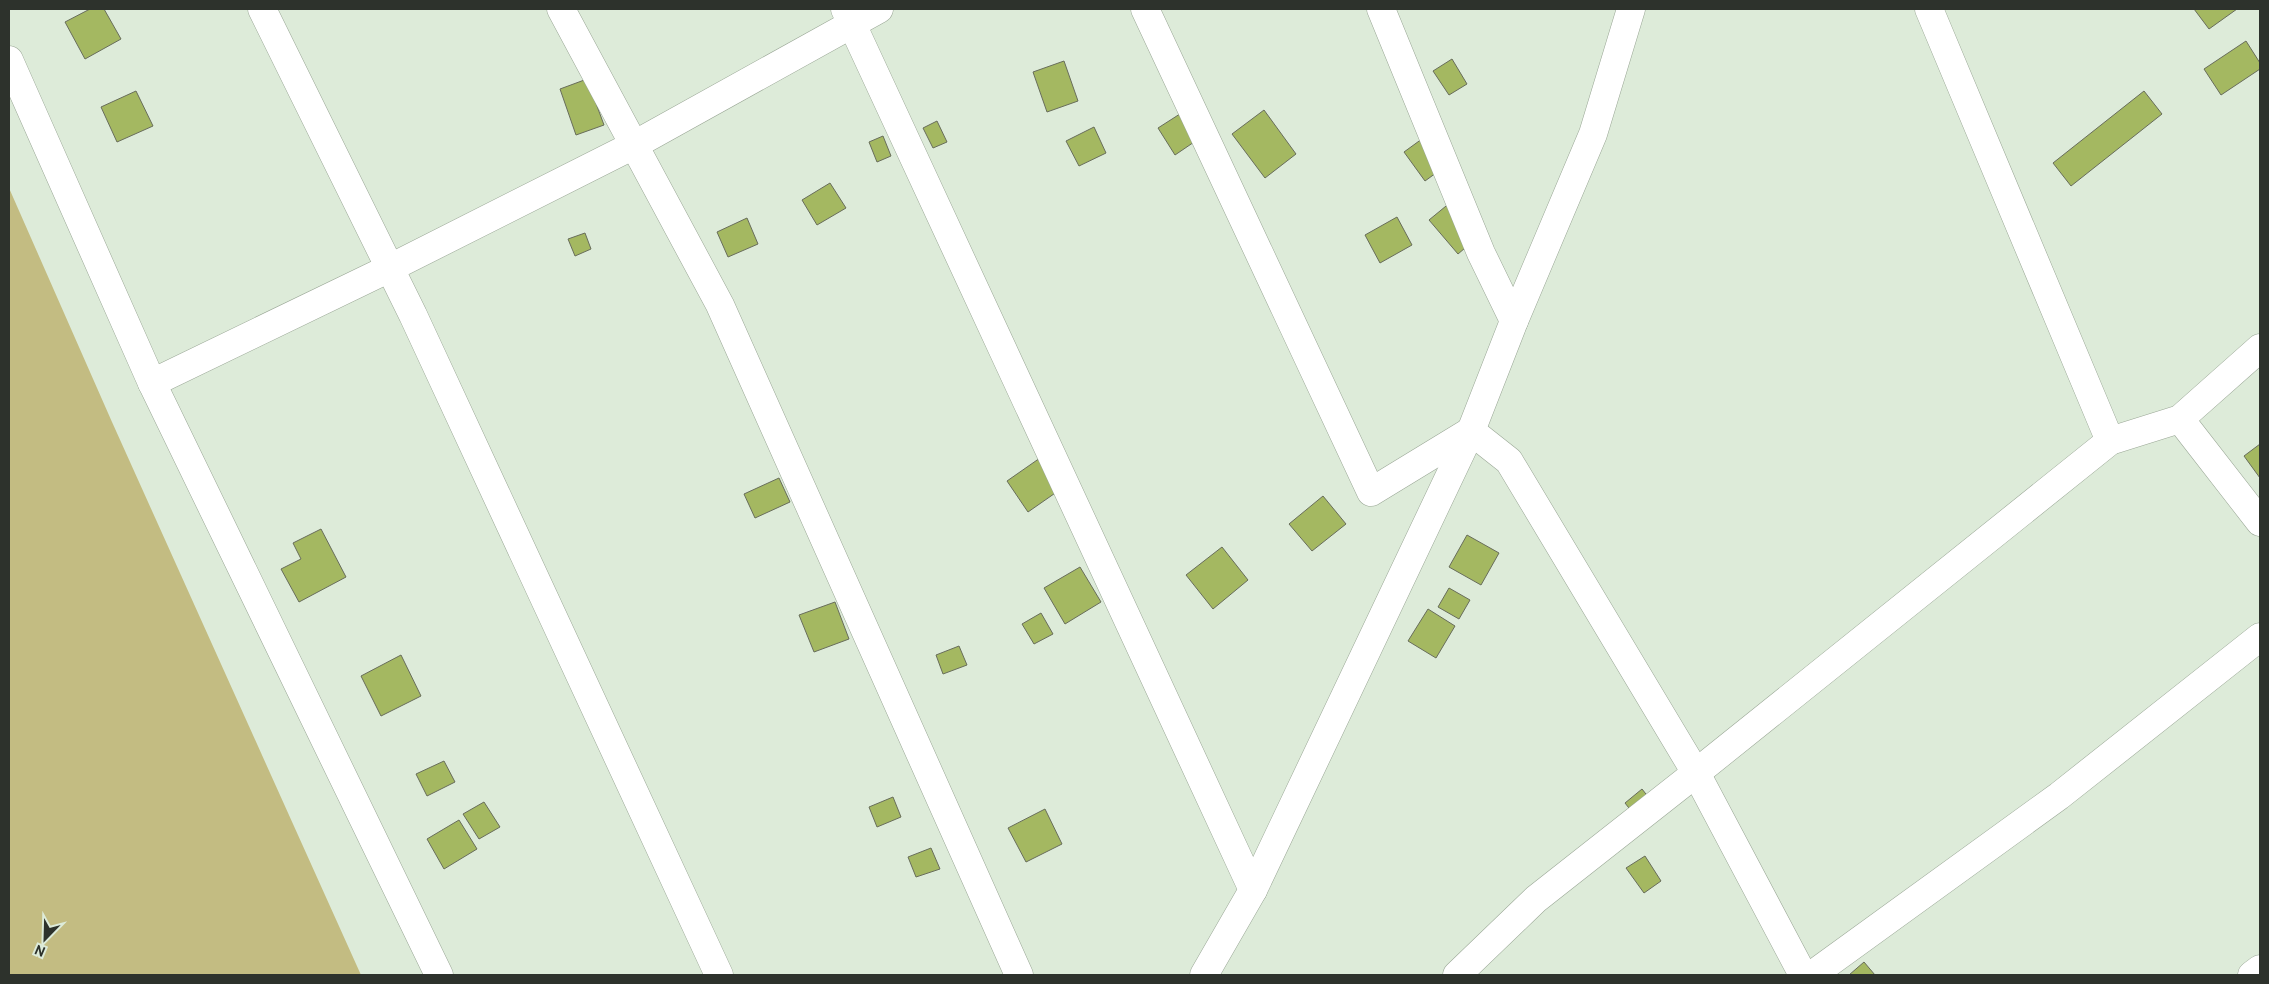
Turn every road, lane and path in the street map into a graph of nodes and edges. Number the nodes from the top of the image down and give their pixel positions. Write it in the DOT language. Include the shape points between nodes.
graph roads {
  1 [pos="262,9"];
  2 [pos="561,9"];
  3 [pos="878,9"];
  4 [pos="1144,9"];
  5 [pos="1380,9"];
  6 [pos="1631,9"];
  7 [pos="1929,9"];
  8 [pos="848,16"];
  9 [pos="9,60"];
  10 [pos="634,145"];
  11 [pos="390,268"];
  12 [pos="1514,321"];
  13 [pos="2260,348"];
  14 [pos="152,383"];
  15 [pos="2180,419"];
  16 [pos="1471,431"];
  17 [pos="2110,441"];
  18 [pos="2260,522"];
  19 [pos="2260,637"];
  20 [pos="1696,773"];
  21 [pos="1253,890"];
  22 [pos="2260,969"];
  23 [pos="439,975"];
  24 [pos="719,975"];
  25 [pos="1019,975"];
  26 [pos="1204,975"];
  27 [pos="1457,975"];
  28 [pos="1803,975"];
  29 [pos="1812,975"];
  30 [pos="2252,975"];
  1 -- 11 [label="street"];
  2 -- 10 [label="street"];
  3 -- 8 [label="street"];
  4 -- 16 [label="street" via="1371,492"];
  5 -- 12 [label="street" via="1481,252"];
  6 -- 12 [label="street" via="1593,134"];
  7 -- 17 [label="street"];
  8 -- 10 [label="street"];
  8 -- 21 [label="street"];
  9 -- 14 [label="street"];
  10 -- 11 [label="street"];
  10 -- 25 [label="street" via="720,305"];
  11 -- 14 [label="street"];
  11 -- 24 [label="street"];
  12 -- 16 [label="street"];
  13 -- 15 [label="street"];
  14 -- 23 [label="street"];
  15 -- 17 [label="street"];
  15 -- 18 [label="street"];
  16 -- 20 [label="street" via="1509,461"];
  16 -- 21 [label="street"];
  17 -- 20 [label="street"];
  19 -- 29 [label="street" via="2060,796"];
  20 -- 27 [label="street" via="1536,899"];
  20 -- 28 [label="street"];
  21 -- 26 [label="street"];
  22 -- 30 [label="street"];
}
